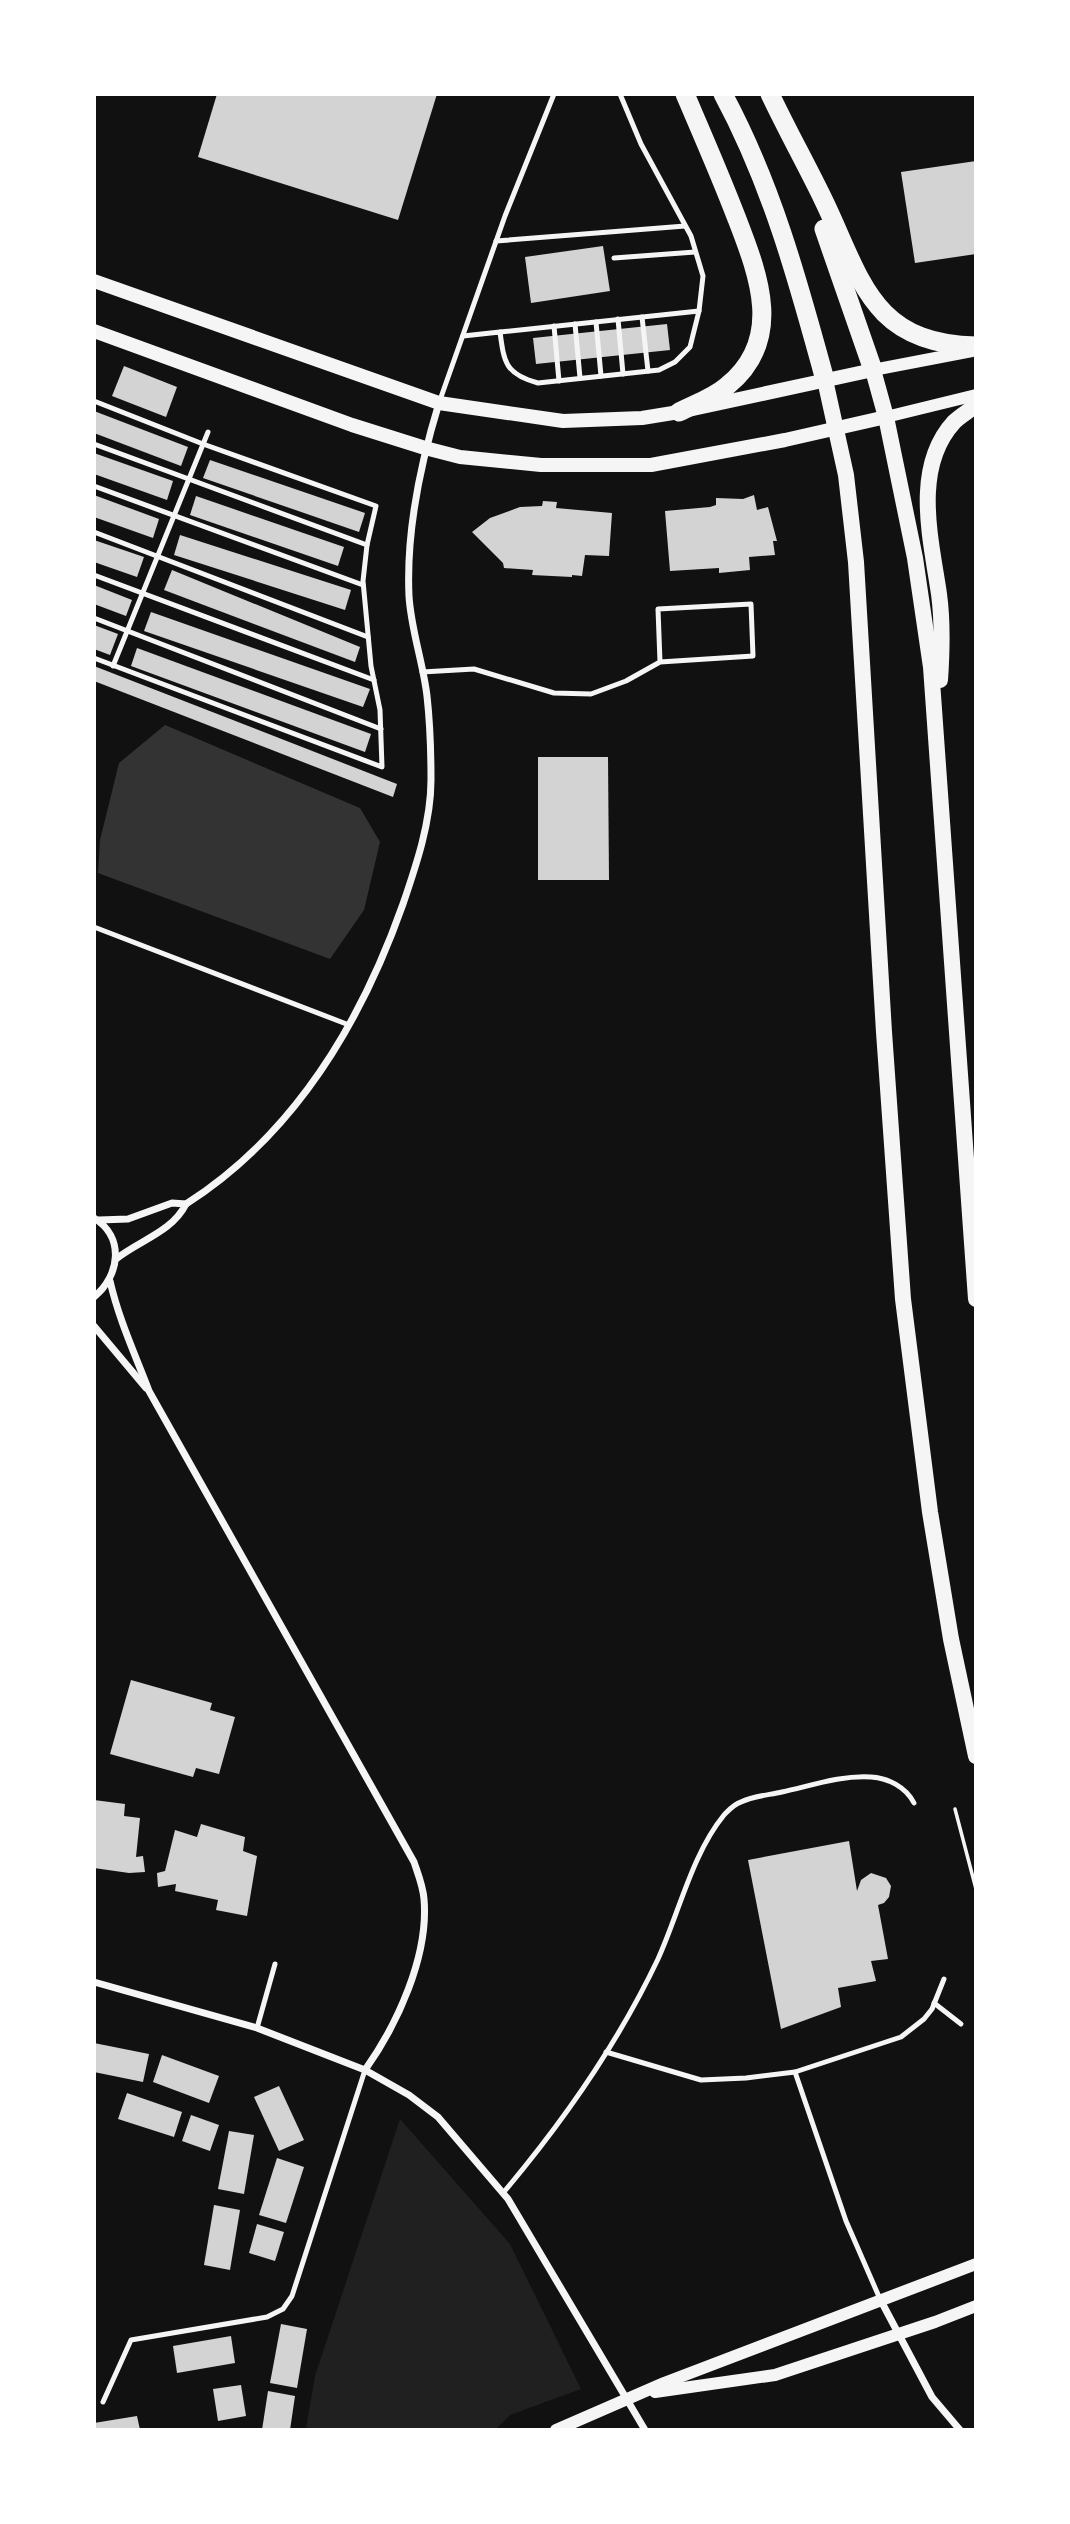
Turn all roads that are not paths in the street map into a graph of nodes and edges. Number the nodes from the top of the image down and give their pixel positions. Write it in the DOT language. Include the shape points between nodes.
graph roads {
  1 [pos="554,94"];
  2 [pos="620,94"];
  3 [pos="685,94"];
  4 [pos="723,94"];
  5 [pos="769,94"];
  6 [pos="685,226"];
  7 [pos="496,241"];
  8 [pos="695,252"];
  9 [pos="614,258"];
  10 [pos="94,281"];
  11 [pos="699,311"];
  12 [pos="642,317"];
  13 [pos="618,319"];
  14 [pos="596,322"];
  15 [pos="575,324"];
  16 [pos="554,326"];
  17 [pos="94,331"];
  18 [pos="500,332"];
  19 [pos="463,336"];
  20 [pos="975,348"];
  21 [pos="873,370"];
  22 [pos="648,371"];
  23 [pos="623,374"];
  24 [pos="601,376"];
  25 [pos="580,378"];
  26 [pos="825,380"];
  27 [pos="559,381"];
  28 [pos="975,395"];
  29 [pos="94,401"];
  30 [pos="439,403"];
  31 [pos="975,405"];
  32 [pos="679,412"];
  33 [pos="886,417"];
  34 [pos="837,428"];
  35 [pos="208,432"];
  36 [pos="94,444"];
  37 [pos="204,444"];
  38 [pos="425,449"];
  39 [pos="188,479"];
  40 [pos="94,486"];
  41 [pos="174,517"];
  42 [pos="94,531"];
  43 [pos="366,545"];
  44 [pos="158,556"];
  45 [pos="94,575"];
  46 [pos="363,585"];
  47 [pos="143,594"];
  48 [pos="94,618"];
  49 [pos="127,630"];
  50 [pos="368,637"];
  51 [pos="94,658"];
  52 [pos="660,662"];
  53 [pos="113,666"];
  54 [pos="422,672"];
  55 [pos="374,680"];
  56 [pos="381,729"];
  57 [pos="937,735"];
  58 [pos="94,927"];
  59 [pos="349,1025"];
  60 [pos="186,1204"];
  61 [pos="97,1219"];
  62 [pos="116,1259"];
  63 [pos="110,1281"];
  64 [pos="94,1297"];
  65 [pos="975,1298"];
  66 [pos="94,1326"];
  67 [pos="149,1391"];
  68 [pos="975,1756"];
  69 [pos="914,1803"];
  70 [pos="275,1964"];
  71 [pos="944,1979"];
  72 [pos="94,1982"];
  73 [pos="934,2003"];
  74 [pos="961,2024"];
  75 [pos="257,2028"];
  76 [pos="606,2052"];
  77 [pos="365,2070"];
  78 [pos="795,2072"];
  79 [pos="503,2193"];
  80 [pos="975,2264"];
  81 [pos="880,2299"];
  82 [pos="975,2306"];
  83 [pos="899,2334"];
  84 [pos="627,2399"];
  85 [pos="103,2402"];
  86 [pos="556,2430"];
  87 [pos="645,2430"];
  88 [pos="960,2430"];
  1 -- 7 [label="lane"];
  2 -- 6 [label="lane"];
  3 -- 32 [label="highway" via="749,250 762,298 763,325 756,348 727,386"];
  4 -- 26 [label="highway" via="781,227"];
  5 -- 20 [label="highway" via="868,295 885,314 924,338"];
  5 -- 21 [label="highway"];
  6 -- 7 [label="lane"];
  6 -- 8 [label="lane"];
  7 -- 19 [label="lane"];
  8 -- 9 [label="lane"];
  8 -- 11 [label="lane" via="703,276"];
  10 -- 30 [label="main road"];
  11 -- 12 [label="lane"];
  11 -- 22 [label="lane" via="690,347 674,362"];
  12 -- 13 [label="lane"];
  12 -- 22 [label="lane"];
  13 -- 14 [label="lane"];
  13 -- 23 [label="lane"];
  14 -- 15 [label="lane"];
  14 -- 24 [label="lane"];
  15 -- 16 [label="lane"];
  15 -- 25 [label="lane"];
  16 -- 18 [label="lane"];
  16 -- 27 [label="lane"];
  17 -- 38 [label="main road"];
  18 -- 19 [label="lane"];
  18 -- 27 [label="lane" via="504,361 512,371 538,383"];
  19 -- 30 [label="lane"];
  20 -- 21 [label="street"];
  21 -- 26 [label="main road"];
  21 -- 33 [label="main road"];
  22 -- 23 [label="lane"];
  23 -- 24 [label="lane"];
  24 -- 25 [label="lane"];
  25 -- 27 [label="lane"];
  26 -- 32 [label="main road"];
  26 -- 34 [label="main road"];
  28 -- 33 [label="street"];
  29 -- 37 [label="lane"];
  30 -- 32 [label="main road" via="563,421"];
  30 -- 38 [label="street"];
  31 -- 57 [label="main road" via="942,438 929,481 928,510 943,638"];
  33 -- 34 [label="main road"];
  33 -- 57 [label="main road" via="924,611"];
  34 -- 38 [label="main road" via="651,466 541,465"];
  34 -- 68 [label="main road" via="856,562 903,1299 930,1512"];
  35 -- 37 [label="lane"];
  36 -- 39 [label="lane"];
  37 -- 39 [label="lane"];
  37 -- 43 [label="lane" via="376,506"];
  38 -- 54 [label="street" via="409,572"];
  39 -- 41 [label="lane"];
  39 -- 43 [label="lane"];
  40 -- 41 [label="lane"];
  41 -- 44 [label="lane"];
  41 -- 46 [label="lane"];
  42 -- 44 [label="lane"];
  43 -- 46 [label="lane"];
  44 -- 47 [label="lane"];
  44 -- 50 [label="lane"];
  45 -- 47 [label="lane"];
  46 -- 50 [label="lane"];
  47 -- 49 [label="lane"];
  47 -- 55 [label="lane"];
  48 -- 49 [label="lane"];
  49 -- 53 [label="lane"];
  49 -- 56 [label="lane"];
  50 -- 55 [label="lane"];
  51 -- 53 [label="lane"];
  52 -- 52 [label="lane" via="752,656 751,604 658,609"];
  52 -- 54 [label="lane" via="590,694 554,692 474,669"];
  53 -- 56 [label="lane" via="382,767"];
  54 -- 59 [label="street" via="431,783 419,854 372,983"];
  55 -- 56 [label="lane"];
  57 -- 65 [label="main road"];
  58 -- 59 [label="lane"];
  59 -- 60 [label="street" via="317,1076 267,1138 225,1177"];
  60 -- 61 [label="street" via="172,1203 128,1219"];
  60 -- 62 [label="street" via="169,1227"];
  61 -- 62 [label="street" via="115,1244"];
  62 -- 63 [label="street"];
  63 -- 64 [label="street"];
  63 -- 67 [label="street" via="118,1315"];
  66 -- 67 [label="street"];
  67 -- 77 [label="street" via="414,1862 424,1896 421,1955 385,2042"];
  69 -- 76 [label="lane" via="909,1793 885,1780 853,1777 733,1806 706,1844 658,1958"];
  70 -- 75 [label="lane"];
  71 -- 73 [label="lane"];
  72 -- 75 [label="street"];
  73 -- 74 [label="lane"];
  73 -- 78 [label="lane" via="924,2019 901,2037"];
  75 -- 77 [label="street"];
  76 -- 78 [label="lane" via="701,2080"];
  76 -- 79 [label="lane"];
  77 -- 79 [label="street" via="438,2117"];
  77 -- 85 [label="lane" via="292,2296 283,2309 267,2317 131,2340"];
  78 -- 81 [label="lane" via="846,2221"];
  79 -- 84 [label="street"];
  80 -- 81 [label="street"];
  81 -- 83 [label="street"];
  81 -- 84 [label="street"];
  82 -- 83 [label="street"];
  83 -- 84 [label="street" via="775,2375"];
  83 -- 88 [label="street" via="932,2397"];
  84 -- 86 [label="street"];
  84 -- 87 [label="street"];
}
